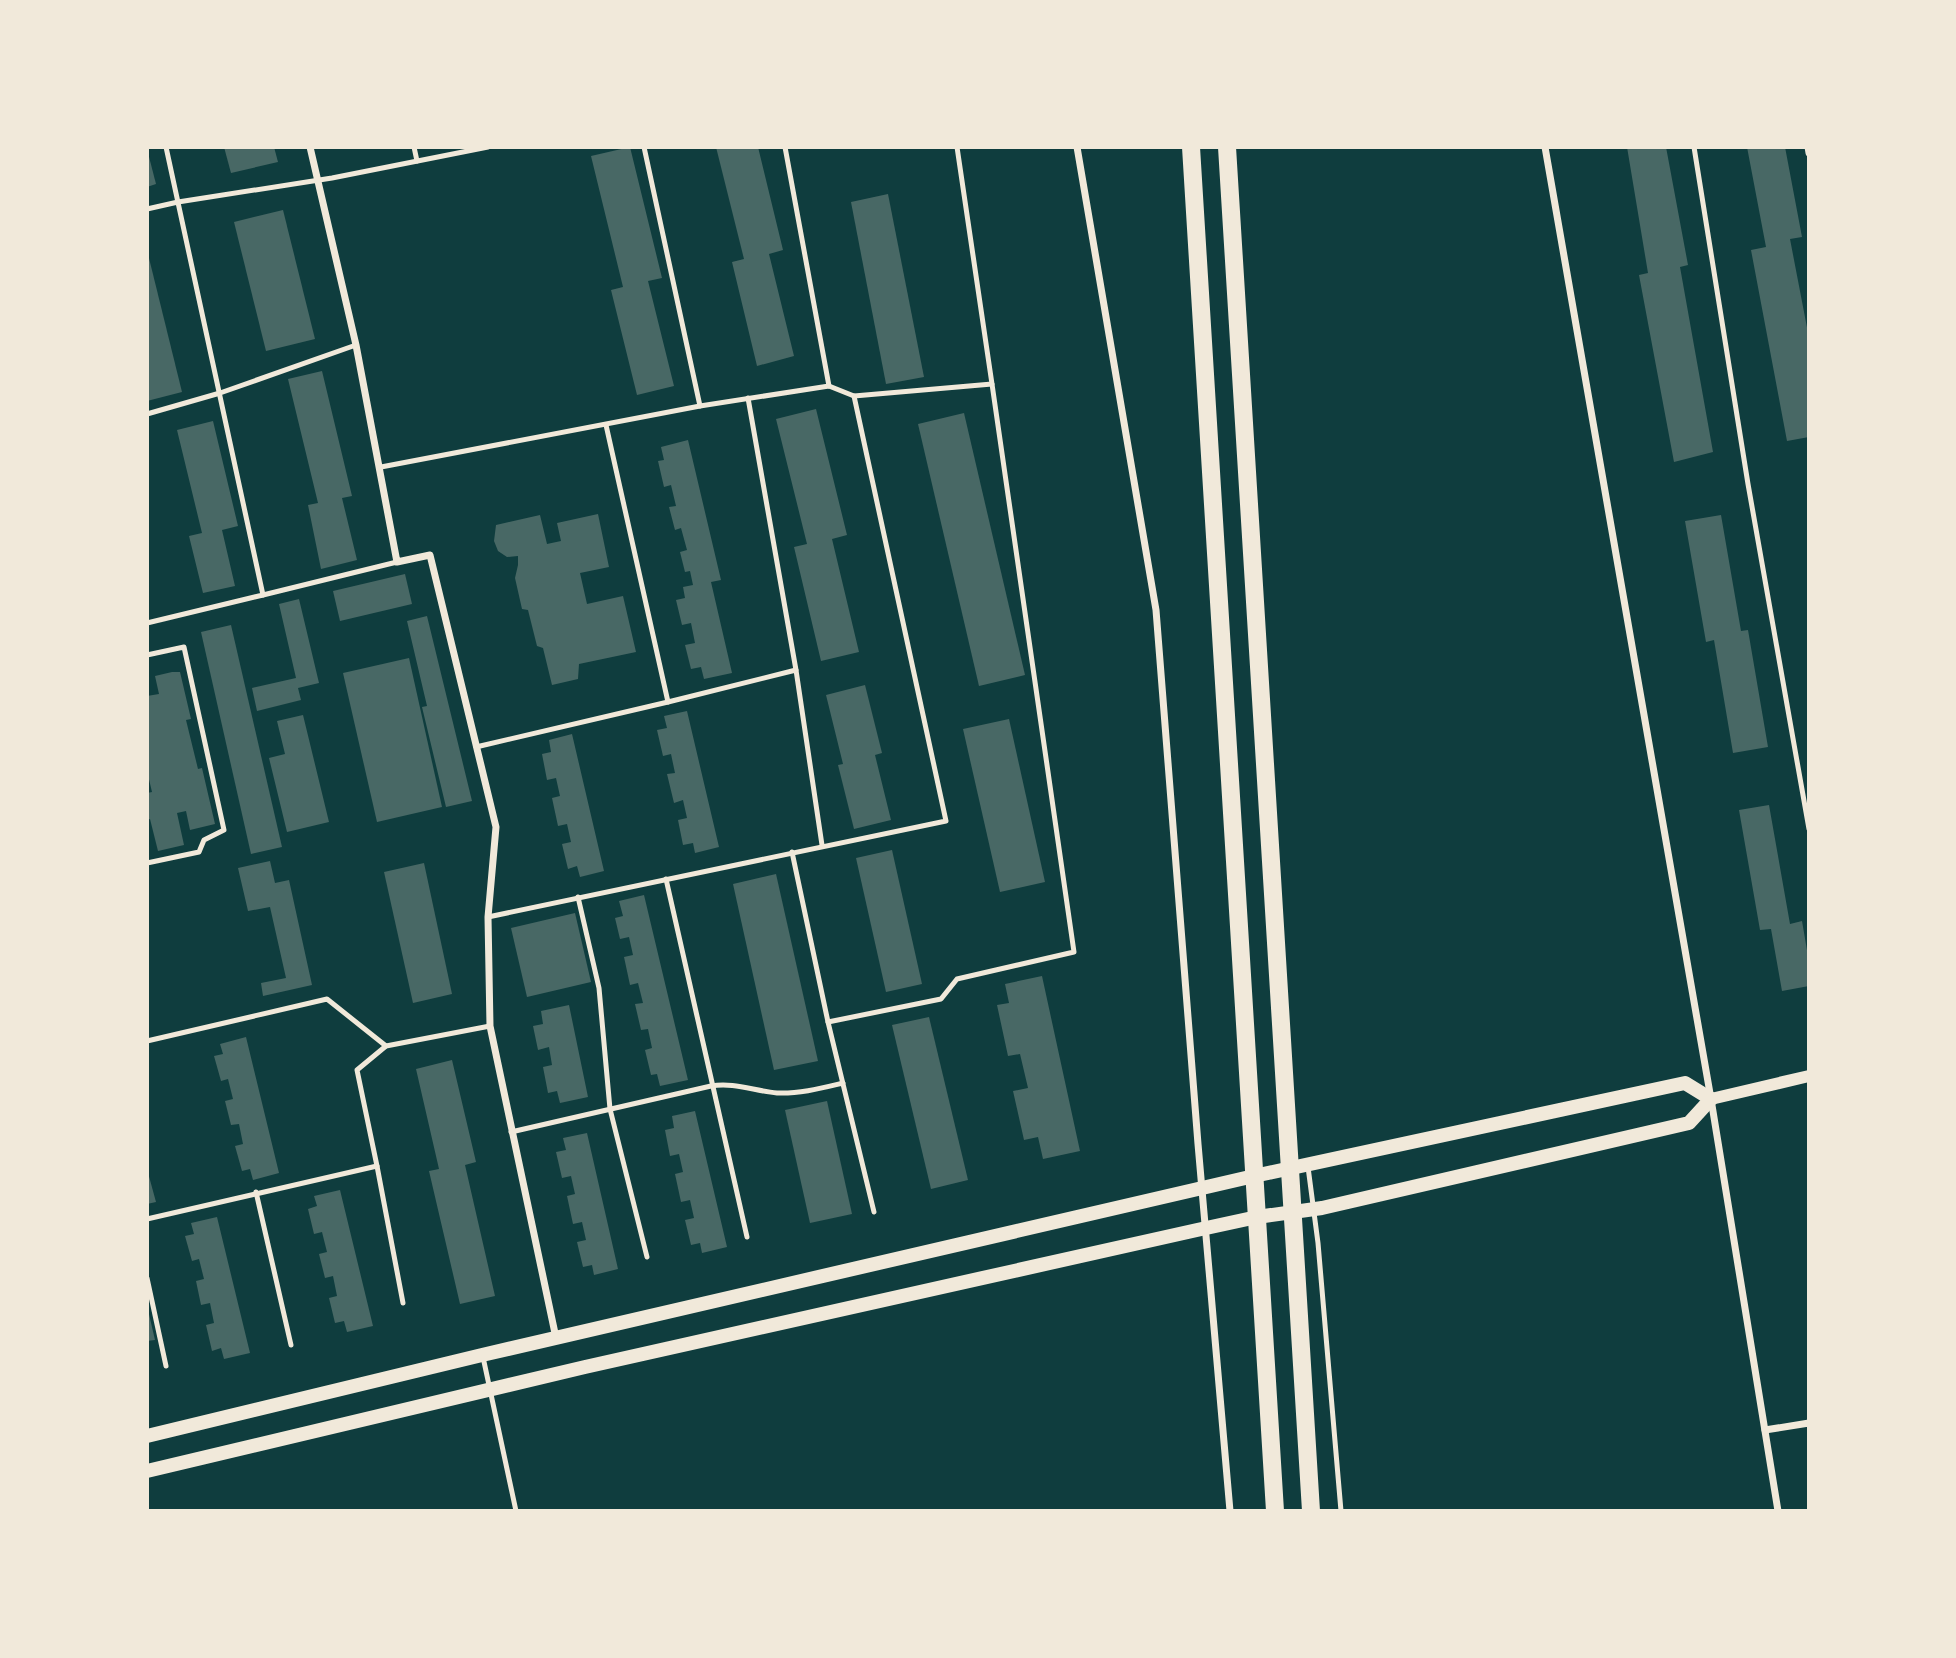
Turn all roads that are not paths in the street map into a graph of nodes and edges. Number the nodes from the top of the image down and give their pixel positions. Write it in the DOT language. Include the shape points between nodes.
graph roads {
  1 [pos="166,147"];
  2 [pos="310,147"];
  3 [pos="414,147"];
  4 [pos="488,147"];
  5 [pos="644,147"];
  6 [pos="785,147"];
  7 [pos="957,147"];
  8 [pos="1077,147"];
  9 [pos="1191,147"];
  10 [pos="1227,147"];
  11 [pos="1545,147"];
  12 [pos="1694,147"];
  13 [pos="1808,147"];
  14 [pos="1809,153"];
  15 [pos="417,161"];
  16 [pos="318,180"];
  17 [pos="178,202"];
  18 [pos="147,209"];
  19 [pos="356,345"];
  20 [pos="992,384"];
  21 [pos="829,386"];
  22 [pos="220,393"];
  23 [pos="854,396"];
  24 [pos="748,398"];
  25 [pos="700,406"];
  26 [pos="147,414"];
  27 [pos="606,425"];
  28 [pos="381,467"];
  29 [pos="397,562"];
  30 [pos="263,595"];
  31 [pos="147,623"];
  32 [pos="147,654"];
  33 [pos="796,670"];
  34 [pos="668,702"];
  35 [pos="476,747"];
  36 [pos="1809,778"];
  37 [pos="1800,780"];
  38 [pos="1809,829"];
  39 [pos="822,845"];
  40 [pos="792,852"];
  41 [pos="147,863"];
  42 [pos="666,879"];
  43 [pos="578,897"];
  44 [pos="488,917"];
  45 [pos="828,1022"];
  46 [pos="489,1026"];
  47 [pos="147,1041"];
  48 [pos="386,1046"];
  49 [pos="1809,1076"];
  50 [pos="843,1083"];
  51 [pos="711,1086"];
  52 [pos="1711,1099"];
  53 [pos="610,1109"];
  54 [pos="511,1132"];
  55 [pos="377,1166"];
  56 [pos="1299,1166"];
  57 [pos="1254,1176"];
  58 [pos="1202,1188"];
  59 [pos="256,1192"];
  60 [pos="1314,1209"];
  61 [pos="874,1212"];
  62 [pos="1293,1212"];
  63 [pos="1257,1217"];
  64 [pos="147,1219"];
  65 [pos="1206,1228"];
  66 [pos="747,1237"];
  67 [pos="647,1257"];
  68 [pos="147,1278"];
  69 [pos="402,1303"];
  70 [pos="557,1340"];
  71 [pos="291,1345"];
  72 [pos="482,1355"];
  73 [pos="166,1366"];
  74 [pos="489,1389"];
  75 [pos="1809,1423"];
  76 [pos="1765,1430"];
  77 [pos="147,1436"];
  78 [pos="147,1471"];
  79 [pos="516,1511"];
  80 [pos="1230,1511"];
  81 [pos="1275,1511"];
  82 [pos="1311,1511"];
  83 [pos="1341,1511"];
  84 [pos="1778,1511"];
  1 -- 17 [label="lane"];
  2 -- 16 [label="street"];
  3 -- 15 [label="lane"];
  4 -- 15 [label="lane"];
  5 -- 25 [label="lane"];
  6 -- 21 [label="lane"];
  7 -- 20 [label="lane"];
  8 -- 58 [label="street" via="1156,610"];
  9 -- 57 [label="main road"];
  10 -- 56 [label="main road"];
  11 -- 52 [label="street"];
  12 -- 37 [label="lane"];
  13 -- 14 [label="street"];
  15 -- 16 [label="lane"];
  16 -- 17 [label="lane"];
  16 -- 19 [label="street"];
  17 -- 18 [label="lane"];
  17 -- 22 [label="lane"];
  19 -- 22 [label="lane"];
  19 -- 28 [label="street"];
  20 -- 23 [label="lane"];
  20 -- 45 [label="lane" via="1074,952 957,979 941,999"];
  21 -- 23 [label="lane"];
  21 -- 24 [label="lane"];
  22 -- 26 [label="lane"];
  22 -- 30 [label="lane"];
  23 -- 39 [label="lane" via="946,821"];
  24 -- 25 [label="lane"];
  24 -- 33 [label="lane"];
  25 -- 27 [label="lane"];
  27 -- 28 [label="lane"];
  27 -- 34 [label="lane"];
  28 -- 29 [label="street"];
  29 -- 30 [label="lane"];
  29 -- 35 [label="street" via="430,555"];
  30 -- 31 [label="lane"];
  32 -- 41 [label="lane" via="184,647 225,830 204,840 198,852"];
  33 -- 34 [label="lane"];
  33 -- 39 [label="lane"];
  34 -- 35 [label="lane"];
  35 -- 44 [label="street" via="496,827"];
  36 -- 37 [label="lane"];
  37 -- 38 [label="lane"];
  39 -- 40 [label="lane"];
  40 -- 42 [label="lane"];
  40 -- 45 [label="lane"];
  42 -- 43 [label="lane"];
  42 -- 51 [label="lane"];
  43 -- 44 [label="lane"];
  43 -- 53 [label="lane" via="598,988"];
  44 -- 46 [label="street"];
  45 -- 50 [label="lane"];
  46 -- 48 [label="lane"];
  46 -- 54 [label="street"];
  47 -- 48 [label="lane" via="327,999"];
  48 -- 55 [label="lane" via="357,1070"];
  49 -- 52 [label="street"];
  50 -- 51 [label="lane" via="778,1093 726,1083"];
  50 -- 61 [label="lane"];
  51 -- 53 [label="lane"];
  51 -- 66 [label="lane"];
  52 -- 56 [label="main road" via="1685,1083"];
  52 -- 60 [label="main road" via="1689,1124"];
  52 -- 76 [label="street"];
  53 -- 54 [label="lane"];
  53 -- 67 [label="lane"];
  54 -- 70 [label="street"];
  55 -- 59 [label="lane"];
  55 -- 69 [label="lane"];
  56 -- 57 [label="main road"];
  56 -- 60 [label="lane"];
  56 -- 62 [label="main road"];
  57 -- 58 [label="main road"];
  57 -- 63 [label="main road"];
  58 -- 65 [label="street"];
  58 -- 70 [label="main road"];
  59 -- 64 [label="lane"];
  59 -- 71 [label="lane"];
  60 -- 62 [label="main road"];
  60 -- 83 [label="lane"];
  62 -- 63 [label="main road"];
  62 -- 82 [label="main road"];
  63 -- 65 [label="main road"];
  63 -- 81 [label="main road"];
  65 -- 74 [label="main road"];
  65 -- 80 [label="street"];
  68 -- 73 [label="lane"];
  70 -- 72 [label="main road"];
  72 -- 74 [label="lane"];
  72 -- 77 [label="main road"];
  74 -- 78 [label="main road"];
  74 -- 79 [label="lane"];
  75 -- 76 [label="street"];
  76 -- 84 [label="street"];
}
